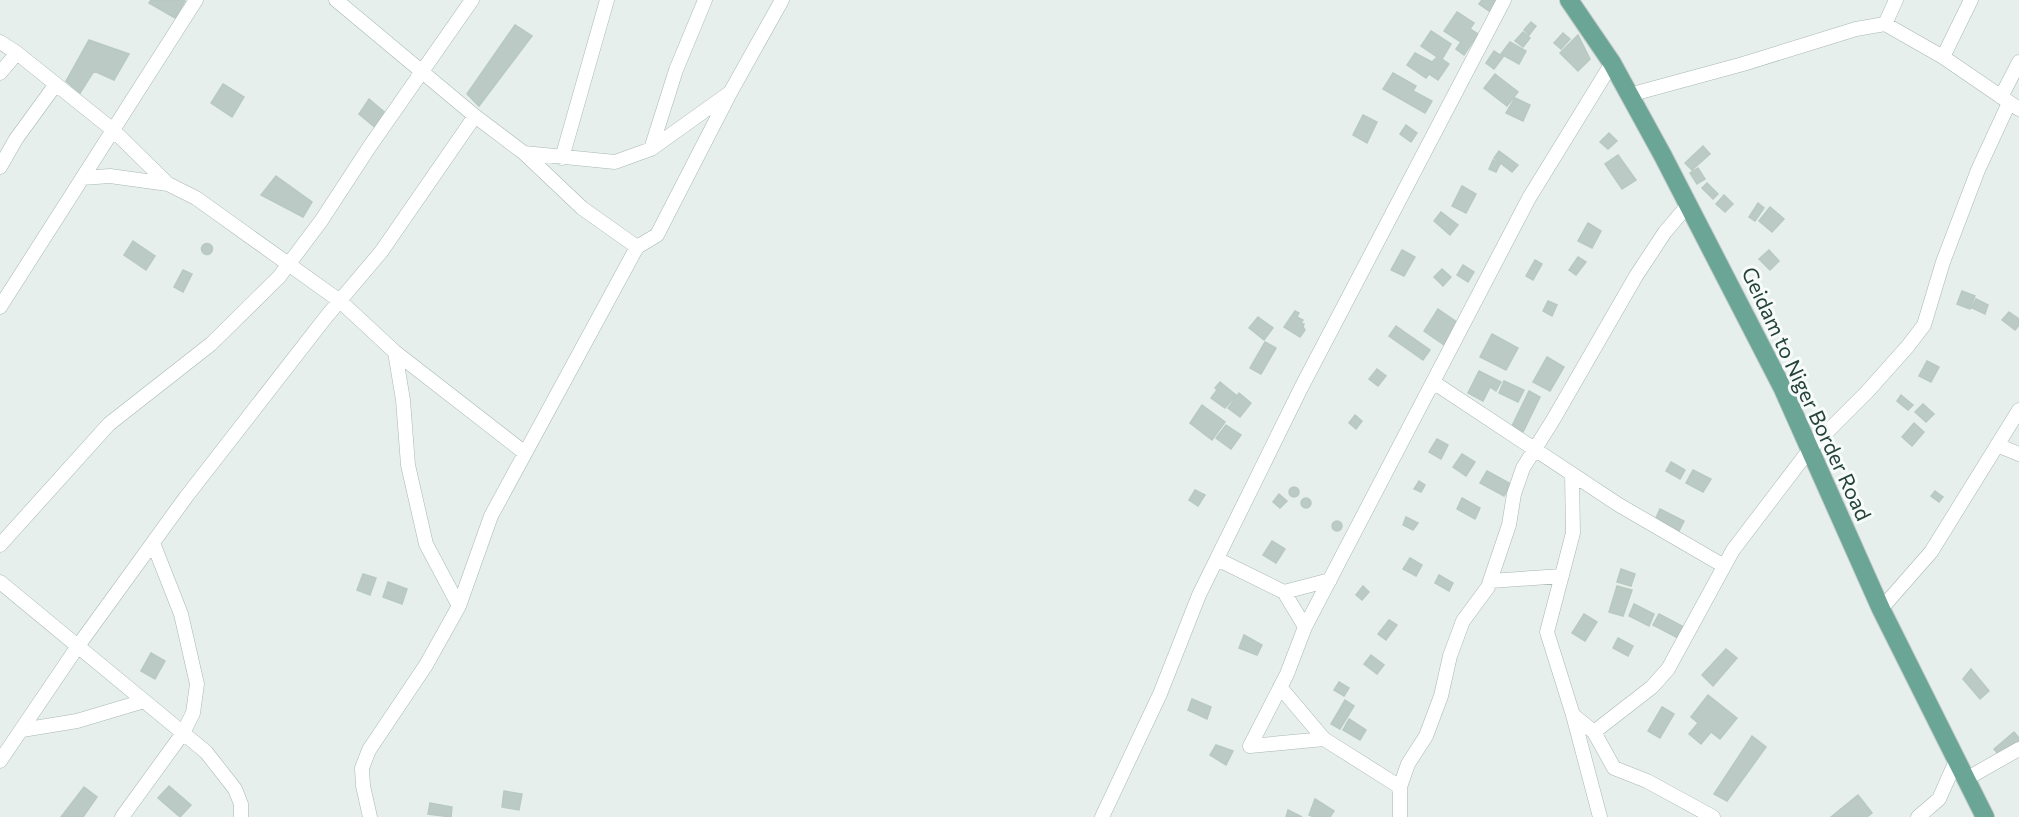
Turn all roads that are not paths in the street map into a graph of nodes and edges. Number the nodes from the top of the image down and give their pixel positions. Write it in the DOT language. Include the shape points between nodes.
graph roads {
  1 [pos="196,0"];
  2 [pos="336,0"];
  3 [pos="472,0"];
  4 [pos="607,0"];
  5 [pos="705,0"];
  6 [pos="782,0"];
  7 [pos="1504,0"];
  8 [pos="1569,0"];
  9 [pos="1896,0"];
  10 [pos="1971,0"];
  11 [pos="1885,24"];
  12 [pos="0,42"];
  13 [pos="17,53"];
  14 [pos="1943,57"];
  15 [pos="2019,62"];
  16 [pos="1612,63"];
  17 [pos="422,70"];
  18 [pos="0,73"];
  19 [pos="56,84"];
  20 [pos="730,93"];
  21 [pos="1629,95"];
  22 [pos="2010,103"];
  23 [pos="475,116"];
  24 [pos="113,130"];
  25 [pos="651,149"];
  26 [pos="524,153"];
  27 [pos="562,158"];
  28 [pos="0,167"];
  29 [pos="82,178"];
  30 [pos="168,184"];
  31 [pos="1688,205"];
  32 [pos="638,247"];
  33 [pos="289,263"];
  34 [pos="340,301"];
  35 [pos="0,307"];
  36 [pos="395,352"];
  37 [pos="1433,382"];
  38 [pos="2019,410"];
  39 [pos="1997,445"];
  40 [pos="1809,449"];
  41 [pos="1534,450"];
  42 [pos="525,453"];
  43 [pos="2019,454"];
  44 [pos="1572,474"];
  45 [pos="153,543"];
  46 [pos="0,545"];
  47 [pos="1217,559"];
  48 [pos="1724,566"];
  49 [pos="1562,576"];
  50 [pos="1330,580"];
  51 [pos="1490,581"];
  52 [pos="0,582"];
  53 [pos="1284,592"];
  54 [pos="459,606"];
  55 [pos="1881,609"];
  56 [pos="1305,627"];
  57 [pos="78,646"];
  58 [pos="1280,687"];
  59 [pos="144,701"];
  60 [pos="1574,715"];
  61 [pos="22,730"];
  62 [pos="1593,732"];
  63 [pos="183,733"];
  64 [pos="1324,739"];
  65 [pos="2019,748"];
  66 [pos="0,761"];
  67 [pos="1956,761"];
  68 [pos="1966,779"];
  69 [pos="1400,787"];
  70 [pos="122,817"];
  71 [pos="241,817"];
  72 [pos="370,817"];
  73 [pos="1102,817"];
  74 [pos="1400,817"];
  75 [pos="1600,817"];
  76 [pos="1713,817"];
  77 [pos="1918,817"];
  78 [pos="1985,817"];
  1 -- 24 [label="street"];
  2 -- 17 [label="street"];
  3 -- 17 [label="street"];
  4 -- 27 [label="street"];
  5 -- 25 [label="street" via="676,70"];
  6 -- 20 [label="street"];
  7 -- 47 [label="street" via="1301,388"];
  8 -- 16 [label="main road, Geidam to Niger Border Road"];
  9 -- 11 [label="street"];
  10 -- 14 [label="street"];
  11 -- 14 [label="street"];
  11 -- 21 [label="street"];
  12 -- 13 [label="street"];
  13 -- 18 [label="street"];
  13 -- 19 [label="street"];
  14 -- 22 [label="street"];
  15 -- 22 [label="street"];
  16 -- 21 [label="main road, Geidam to Niger Border Road"];
  16 -- 37 [label="street" via="1529,198"];
  17 -- 23 [label="street"];
  17 -- 33 [label="street" via="321,222"];
  19 -- 24 [label="street"];
  19 -- 28 [label="street"];
  20 -- 25 [label="street"];
  20 -- 32 [label="street" via="657,235"];
  21 -- 31 [label="main road, Geidam to Niger Border Road"];
  22 -- 40 [label="street" via="1978,170 1924,325 1867,392"];
  23 -- 26 [label="street"];
  23 -- 34 [label="street" via="381,252"];
  24 -- 29 [label="street"];
  24 -- 30 [label="street"];
  25 -- 27 [label="street" via="615,162"];
  26 -- 27 [label="street"];
  26 -- 32 [label="street" via="582,208"];
  29 -- 30 [label="street" via="110,176"];
  29 -- 35 [label="street"];
  30 -- 33 [label="street" via="196,198"];
  31 -- 40 [label="main road, Geidam to Niger Border Road" via="1783,389"];
  31 -- 41 [label="street" via="1636,276"];
  32 -- 42 [label="street"];
  33 -- 34 [label="street"];
  33 -- 46 [label="street" via="211,344 109,424"];
  34 -- 36 [label="street"];
  34 -- 45 [label="street"];
  36 -- 42 [label="street"];
  36 -- 54 [label="street" via="408,465 426,544"];
  37 -- 41 [label="street"];
  37 -- 50 [label="street"];
  38 -- 39 [label="street"];
  39 -- 43 [label="street"];
  39 -- 55 [label="street" via="1931,552"];
  40 -- 48 [label="street"];
  40 -- 55 [label="main road, Geidam to Niger Border Road"];
  41 -- 44 [label="street"];
  41 -- 51 [label="street" via="1514,494 1509,525"];
  42 -- 54 [label="street" via="491,516"];
  44 -- 48 [label="street"];
  44 -- 49 [label="street" via="1573,534"];
  45 -- 57 [label="street"];
  45 -- 63 [label="street" via="181,614 196,684 193,713"];
  47 -- 53 [label="street"];
  47 -- 73 [label="street"];
  48 -- 62 [label="street" via="1668,669 1652,687"];
  49 -- 51 [label="street"];
  49 -- 60 [label="street" via="1547,632"];
  50 -- 53 [label="street"];
  50 -- 56 [label="street"];
  51 -- 69 [label="street" via="1463,621 1426,736"];
  52 -- 57 [label="street"];
  53 -- 56 [label="street"];
  54 -- 72 [label="street" via="421,673 369,750 362,768"];
  55 -- 67 [label="main road, Geidam to Niger Border Road"];
  56 -- 58 [label="street"];
  57 -- 59 [label="street"];
  57 -- 61 [label="street"];
  58 -- 64 [label="street"];
  58 -- 64 [label="street" via="1250,746"];
  59 -- 61 [label="street" via="77,721"];
  59 -- 63 [label="street"];
  60 -- 62 [label="street"];
  60 -- 75 [label="street"];
  61 -- 66 [label="street"];
  62 -- 76 [label="street" via="1614,768"];
  63 -- 70 [label="street"];
  63 -- 71 [label="street" via="206,752 235,789"];
  64 -- 69 [label="street"];
  65 -- 68 [label="street"];
  67 -- 68 [label="main road, Geidam to Niger Border Road"];
  67 -- 77 [label="street" via="1940,799"];
  68 -- 78 [label="main road, Geidam to Niger Border Road"];
  69 -- 74 [label="street"];
}
